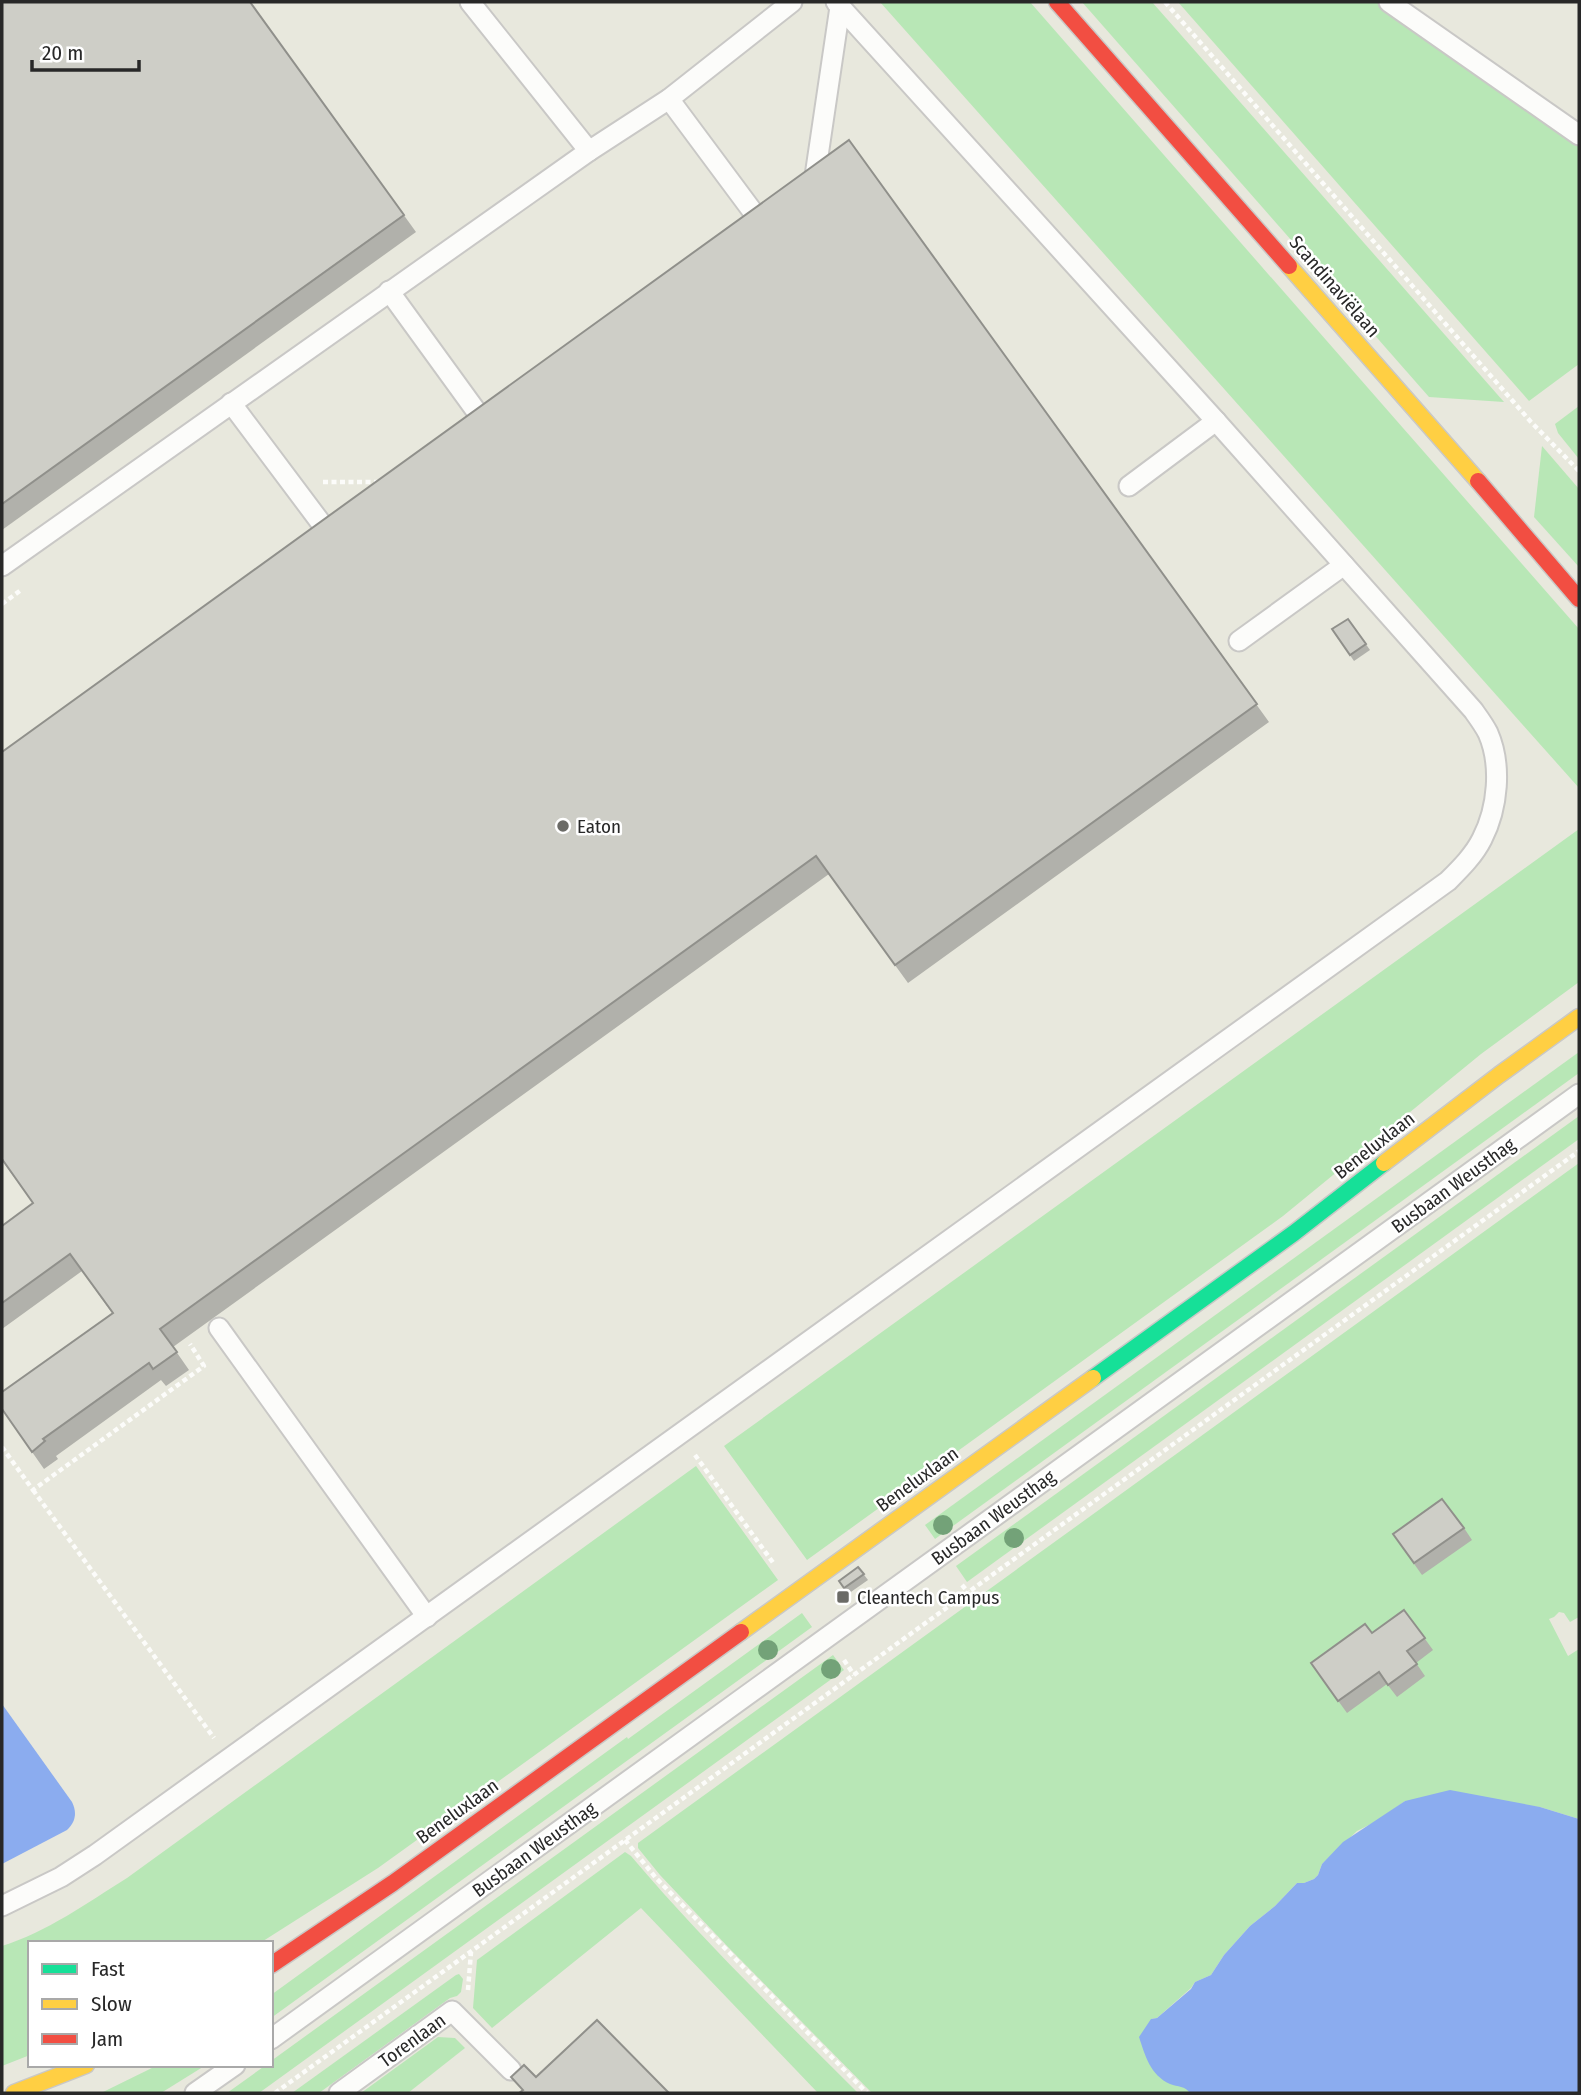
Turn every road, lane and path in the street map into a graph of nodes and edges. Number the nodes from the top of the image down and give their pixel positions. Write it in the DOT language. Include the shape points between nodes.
graph roads {
  1 [pos="470,2"];
  2 [pos="792,2"];
  3 [pos="1057,2"];
  4 [pos="1165,2"];
  5 [pos="1390,2"];
  6 [pos="838,4"];
  7 [pos="669,99"];
  8 [pos="1579,135"];
  9 [pos="589,150"];
  10 [pos="815,176"];
  11 [pos="755,216"];
  12 [pos="388,291"];
  13 [pos="231,403"];
  14 [pos="479,415"];
  15 [pos="1216,421"];
  16 [pos="1579,471"];
  17 [pos="291,482"];
  18 [pos="379,482"];
  19 [pos="1129,486"];
  20 [pos="327,531"];
  21 [pos="1344,565"];
  22 [pos="2,566"];
  23 [pos="1579,599"];
  24 [pos="1239,641"];
  25 [pos="1579,1017"];
  26 [pos="1579,1094"];
  27 [pos="1579,1151"];
  28 [pos="219,1328"];
  29 [pos="190,1345"];
  30 [pos="2,1447"];
  31 [pos="33,1490"];
  32 [pos="962,1585"];
  33 [pos="968,1592"];
  34 [pos="427,1617"];
  35 [pos="844,1660"];
  36 [pos="854,1675"];
  37 [pos="229,1759"];
  38 [pos="625,1840"];
  39 [pos="2,1906"];
  40 [pos="273,1964"];
  41 [pos="273,2038"];
  42 [pos="81,2067"];
  43 [pos="232,2067"];
  44 [pos="511,2070"];
  45 [pos="14,2093"];
  46 [pos="195,2093"];
  47 [pos="275,2093"];
  48 [pos="339,2093"];
  49 [pos="867,2093"];
  1 -- 9 [label="lane"];
  2 -- 7 [label="lane"];
  3 -- 23 [label="street, Scandinaviëlaan"];
  4 -- 16 [label="path" via="1531,422"];
  5 -- 8 [label="lane"];
  6 -- 10 [label="lane"];
  6 -- 15 [label="lane"];
  7 -- 9 [label="lane"];
  7 -- 11 [label="lane"];
  9 -- 12 [label="lane"];
  12 -- 13 [label="lane"];
  12 -- 14 [label="lane"];
  13 -- 17 [label="lane"];
  13 -- 22 [label="lane"];
  15 -- 19 [label="lane"];
  15 -- 21 [label="lane"];
  17 -- 18 [label="path"];
  17 -- 20 [label="lane"];
  21 -- 24 [label="lane"];
  21 -- 34 [label="lane" via="1473,710 1488,733 1495,760 1492,813 1467,861 1448,881"];
  25 -- 40 [label="street, Beneluxlaan" via="1294,1233 403,1875"];
  26 -- 41 [label="lane, Busbaan Weusthag"];
  27 -- 33 [label="path"];
  28 -- 34 [label="lane"];
  29 -- 31 [label="path" via="204,1366"];
  30 -- 31 [label="path"];
  31 -- 37 [label="path"];
  32 -- 33 [label="path"];
  33 -- 36 [label="path"];
  34 -- 37 [label="lane"];
  35 -- 36 [label="path"];
  36 -- 38 [label="path"];
  37 -- 39 [label="lane" via="95,1855"];
  38 -- 47 [label="path"];
  38 -- 49 [label="path" via="656,1878"];
  42 -- 45 [label="street"];
  43 -- 46 [label="lane"];
  44 -- 48 [label="lane, Torenlaan" via="452,2011"];
}
